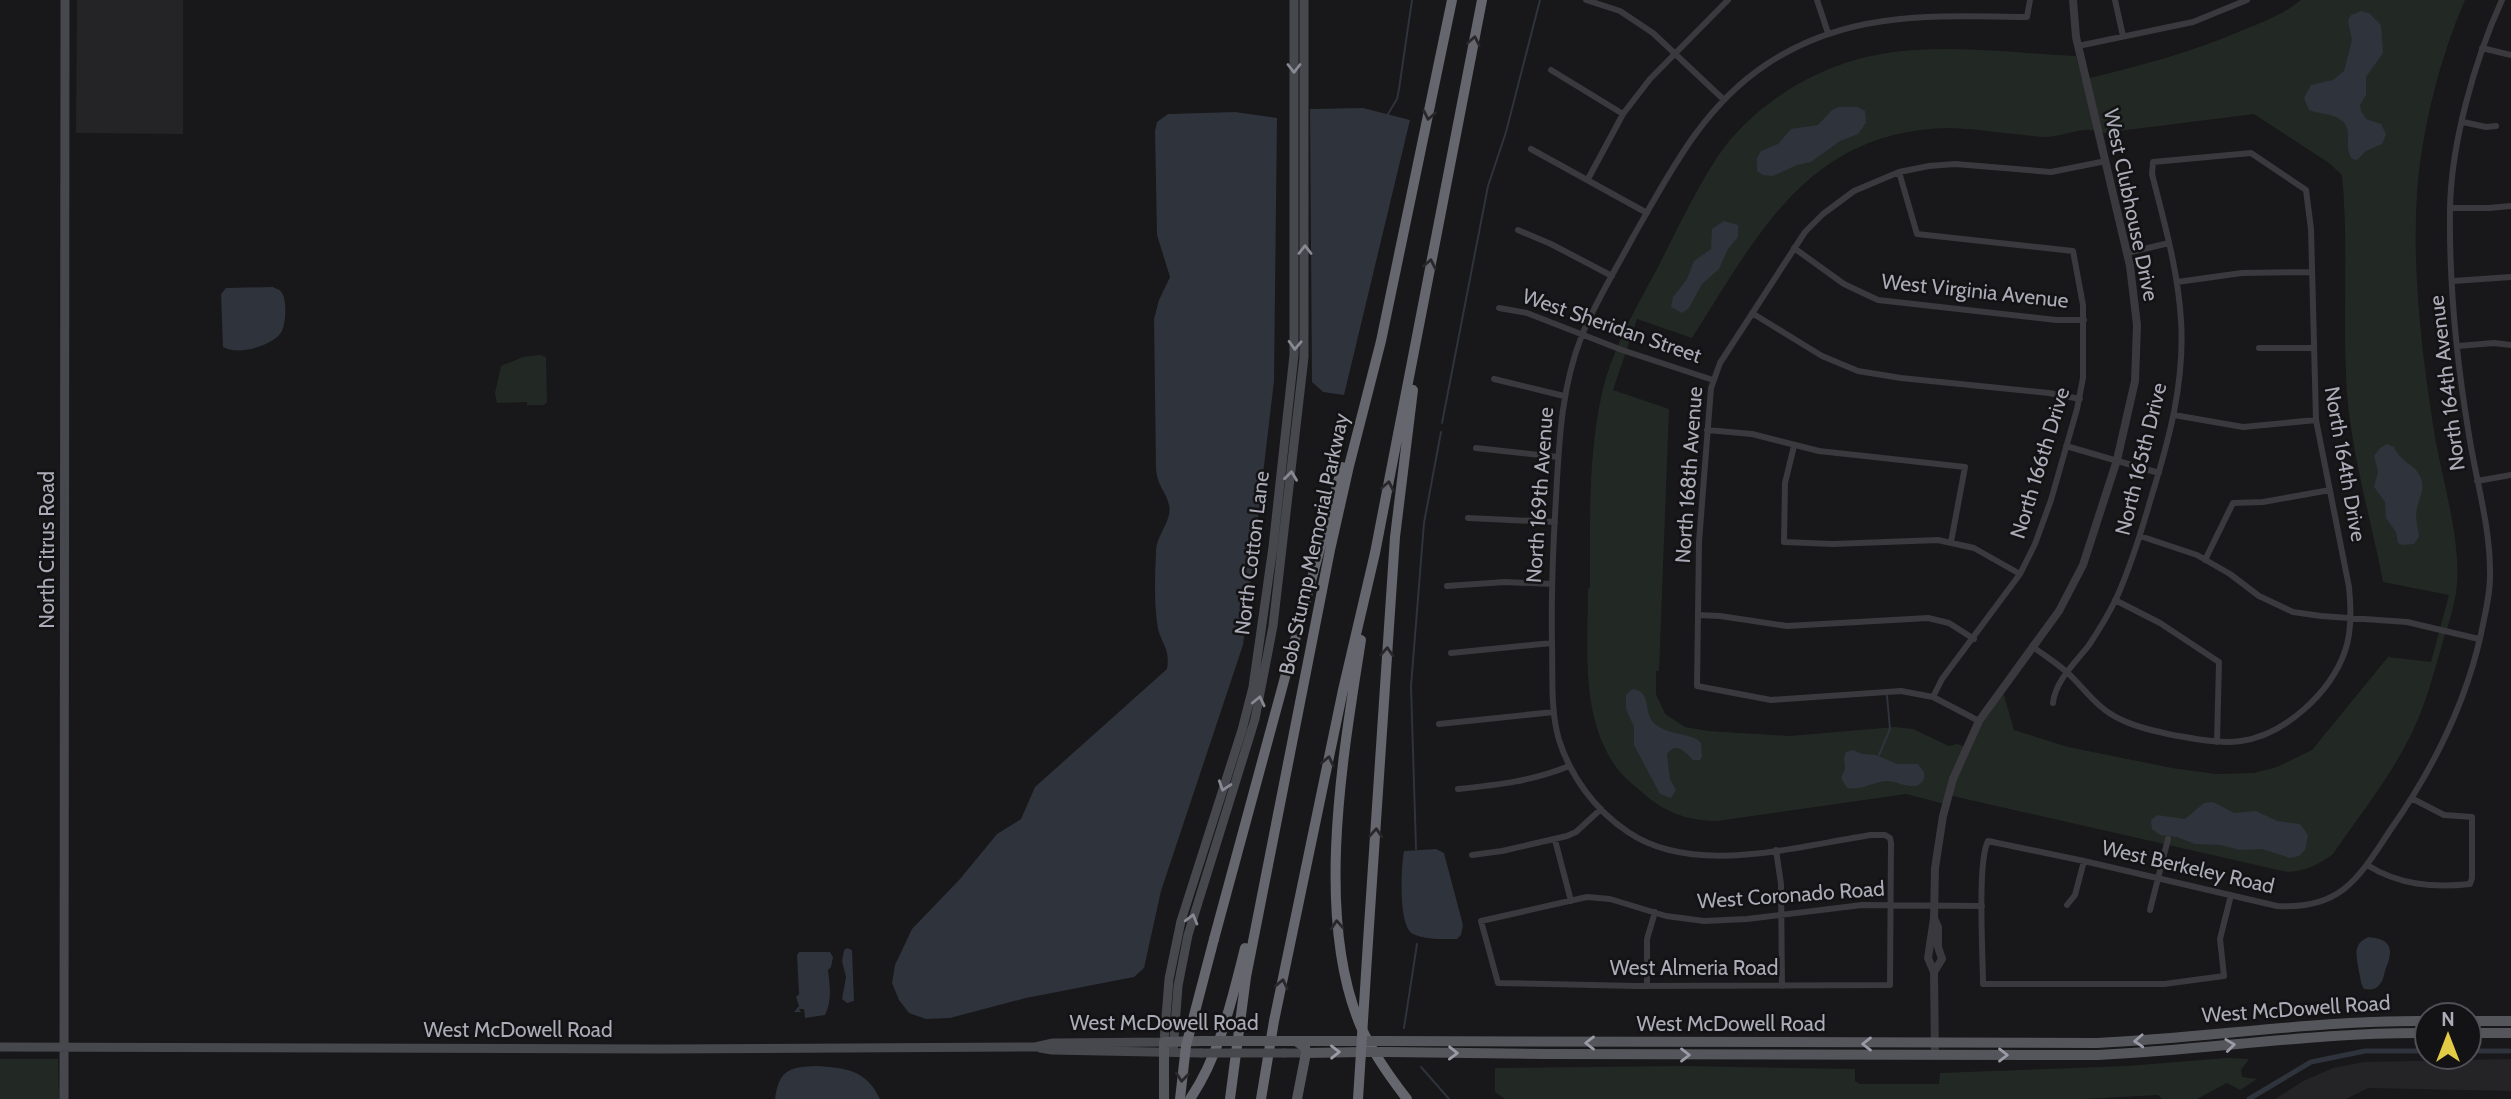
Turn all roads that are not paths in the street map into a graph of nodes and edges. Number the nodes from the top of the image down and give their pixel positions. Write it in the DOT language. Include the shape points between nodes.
graph roads {
  1 [pos="65,0"];
  2 [pos="1294,0"];
  3 [pos="1304,0"];
  4 [pos="1452,0"];
  5 [pos="1482,0"];
  6 [pos="1586,0"];
  7 [pos="1728,0"];
  8 [pos="1817,0"];
  9 [pos="2030,0"];
  10 [pos="2073,0"];
  11 [pos="2115,0"];
  12 [pos="2248,0"];
  13 [pos="2502,0"];
  14 [pos="1828,33"];
  15 [pos="2123,36"];
  16 [pos="2078,46"];
  17 [pos="2482,48"];
  18 [pos="1675,52"];
  19 [pos="2511,55"];
  20 [pos="1551,70"];
  21 [pos="1723,99"];
  22 [pos="1623,114"];
  23 [pos="2463,122"];
  24 [pos="2496,126"];
  25 [pos="1531,149"];
  26 [pos="2106,161"];
  27 [pos="1899,172"];
  28 [pos="1588,179"];
  29 [pos="2306,190"];
  30 [pos="2511,205"];
  31 [pos="2450,208"];
  32 [pos="1647,213"];
  33 [pos="1518,230"];
  34 [pos="2169,243"];
  35 [pos="1794,248"];
  36 [pos="2127,253"];
  37 [pos="2312,272"];
  38 [pos="1612,276"];
  39 [pos="2511,277"];
  40 [pos="2453,281"];
  41 [pos="2177,282"];
  42 [pos="1499,308"];
  43 [pos="1386,313"];
  44 [pos="1752,313"];
  45 [pos="2084,320"];
  46 [pos="1418,331"];
  47 [pos="1582,336"];
  48 [pos="2511,345"];
  49 [pos="2458,346"];
  50 [pos="2259,348"];
  51 [pos="2313,348"];
  52 [pos="1494,379"];
  53 [pos="1713,380"];
  54 [pos="1564,396"];
  55 [pos="2080,399"];
  56 [pos="2174,415"];
  57 [pos="2316,420"];
  58 [pos="1707,430"];
  59 [pos="1794,446"];
  60 [pos="2066,446"];
  61 [pos="1476,448"];
  62 [pos="1558,457"];
  63 [pos="2117,460"];
  64 [pos="2159,473"];
  65 [pos="2511,475"];
  66 [pos="2477,481"];
  67 [pos="2330,490"];
  68 [pos="1468,519"];
  69 [pos="1555,522"];
  70 [pos="2140,536"];
  71 [pos="1951,542"];
  72 [pos="1376,553"];
  73 [pos="2205,559"];
  74 [pos="2020,574"];
  75 [pos="1552,584"];
  76 [pos="1447,586"];
  77 [pos="2115,600"];
  78 [pos="1698,615"];
  79 [pos="2350,617"];
  80 [pos="1974,639"];
  81 [pos="2480,639"];
  82 [pos="1552,643"];
  83 [pos="2032,646"];
  84 [pos="1451,653"];
  85 [pos="2068,673"];
  86 [pos="1933,697"];
  87 [pos="2053,703"];
  88 [pos="1554,712"];
  89 [pos="1979,721"];
  90 [pos="1439,724"];
  91 [pos="2217,742"];
  92 [pos="1569,766"];
  93 [pos="1458,789"];
  94 [pos="2413,799"];
  95 [pos="1601,810"];
  96 [pos="1275,824"];
  97 [pos="2168,839"];
  98 [pos="1555,840"];
  99 [pos="1776,850"];
  100 [pos="1472,855"];
  101 [pos="2084,860"];
  102 [pos="2367,865"];
  103 [pos="2158,878"];
  104 [pos="2231,895"];
  105 [pos="1571,901"];
  106 [pos="1891,905"];
  107 [pos="2067,905"];
  108 [pos="1934,906"];
  109 [pos="1982,906"];
  110 [pos="2150,910"];
  111 [pos="1655,912"];
  112 [pos="1782,916"];
  113 [pos="1498,983"];
  114 [pos="1647,986"];
  115 [pos="1783,986"];
  116 [pos="2413,1021"];
  117 [pos="2483,1021"];
  118 [pos="2511,1021"];
  119 [pos="2413,1033"];
  120 [pos="2483,1033"];
  121 [pos="2511,1033"];
  122 [pos="1291,1041"];
  123 [pos="1168,1046"];
  124 [pos="0,1047"];
  125 [pos="64,1047"];
  126 [pos="1935,1049"];
  127 [pos="1306,1053"];
  128 [pos="64,1099"];
  129 [pos="1164,1099"];
  130 [pos="1180,1099"];
  131 [pos="1190,1099"];
  132 [pos="1230,1099"];
  133 [pos="1261,1099"];
  134 [pos="1297,1099"];
  135 [pos="1358,1099"];
  136 [pos="1407,1099"];
  1 -- 125 [label="main road, North Citrus Road"];
  2 -- 123 [label="main road, North Cotton Lane, one-way" via="1294,355 1264,621 1242,730 1181,920 1169,979"];
  123 -- 3 [label="main road, North Cotton Lane, one-way" via="1188,935 1255,719 1275,614 1304,357"];
  4 -- 43 [label="highway, Bob Stump Memorial Parkway, one-way"];
  46 -- 5 [label="highway, one-way"];
  6 -- 18 [label="street" via="1620,11"];
  7 -- 18 [label="street"];
  8 -- 14 [label="street"];
  9 -- 14 [label="street, North 169th Avenue" via="2027,17 1894,18"];
  10 -- 16 [label="street, West Clubhouse Drive"];
  11 -- 15 [label="street"];
  12 -- 15 [label="street" via="2193,22"];
  13 -- 17 [label="street, North 164th Avenue"];
  14 -- 21 [label="street, North 169th Avenue" via="1768,63"];
  15 -- 16 [label="street"];
  16 -- 26 [label="street, West Clubhouse Drive"];
  17 -- 19 [label="street"];
  17 -- 23 [label="street, North 164th Avenue"];
  18 -- 21 [label="street"];
  18 -- 22 [label="street"];
  20 -- 22 [label="street"];
  21 -- 32 [label="street, North 169th Avenue" via="1682,152"];
  22 -- 28 [label="street"];
  23 -- 24 [label="street"];
  23 -- 31 [label="street, North 164th Avenue"];
  25 -- 28 [label="street"];
  26 -- 27 [label="street, North 168th Avenue" via="2051,172 1955,164"];
  26 -- 36 [label="street, West Clubhouse Drive"];
  27 -- 35 [label="street, North 168th Avenue" via="1842,199 1815,221"];
  27 -- 45 [label="street, North 166th Drive" via="1917,234 2073,251"];
  28 -- 32 [label="street"];
  29 -- 34 [label="street, North 165th Drive" via="2251,153 2153,162"];
  29 -- 37 [label="street, North 164th Drive"];
  30 -- 31 [label="street"];
  31 -- 40 [label="street, North 164th Avenue"];
  32 -- 38 [label="street, North 169th Avenue"];
  33 -- 38 [label="street"];
  34 -- 36 [label="street"];
  34 -- 41 [label="street, North 165th Drive"];
  35 -- 44 [label="street, North 168th Avenue"];
  35 -- 45 [label="street, West Virginia Avenue" via="1844,284 1878,300"];
  36 -- 63 [label="street, West Clubhouse Drive" via="2137,354 2132,400"];
  37 -- 41 [label="street" via="2242,273"];
  37 -- 51 [label="street, North 164th Drive"];
  38 -- 47 [label="street, North 169th Avenue"];
  39 -- 40 [label="street"];
  40 -- 49 [label="street, North 164th Avenue"];
  41 -- 56 [label="street, North 165th Drive" via="2181,349"];
  42 -- 47 [label="street, West Sheridan Street" via="1527,313"];
  43 -- 96 [label="highway, Bob Stump Memorial Parkway" via="1335,527"];
  43 -- 130 [label="highway, one-way, bridge" via="1214,939 1186,1046"];
  44 -- 53 [label="street, North 168th Avenue"];
  44 -- 55 [label="street" via="1822,356 1858,371"];
  45 -- 55 [label="street, North 166th Drive"];
  72 -- 46 [label="highway, one-way"];
  135 -- 46 [label="highway, one-way, bridge" via="1393,564"];
  47 -- 53 [label="street, West Sheridan Street"];
  47 -- 54 [label="street, North 169th Avenue"];
  48 -- 49 [label="street"];
  49 -- 66 [label="street, North 164th Avenue"];
  50 -- 51 [label="street"];
  51 -- 57 [label="street, North 164th Drive"];
  52 -- 54 [label="street"];
  53 -- 58 [label="street, North 168th Avenue"];
  54 -- 62 [label="street, North 169th Avenue"];
  55 -- 60 [label="street, North 166th Drive"];
  56 -- 57 [label="street" via="2243,427"];
  56 -- 64 [label="street, North 165th Drive"];
  57 -- 67 [label="street, North 164th Drive"];
  58 -- 59 [label="street" via="1752,434"];
  58 -- 78 [label="street, North 168th Avenue"];
  59 -- 71 [label="street" via="1965,467"];
  59 -- 71 [label="street" via="1785,484 1784,542"];
  60 -- 63 [label="street"];
  60 -- 74 [label="street, North 166th Drive" via="2043,524"];
  61 -- 62 [label="street"];
  62 -- 69 [label="street, North 169th Avenue"];
  63 -- 64 [label="street"];
  63 -- 83 [label="street, West Clubhouse Drive" via="2083,565 2059,611"];
  64 -- 70 [label="street, North 165th Drive"];
  65 -- 66 [label="street"];
  66 -- 81 [label="street, North 164th Avenue" via="2490,572"];
  67 -- 73 [label="street" via="2234,503"];
  67 -- 79 [label="street, North 164th Drive" via="2349,587"];
  68 -- 69 [label="street"];
  69 -- 75 [label="street, North 169th Avenue"];
  70 -- 73 [label="street"];
  70 -- 77 [label="street, North 165th Drive"];
  71 -- 74 [label="street" via="1987,554"];
  133 -- 72 [label="highway, one-way" via="1343,690"];
  136 -- 72 [label="highway, one-way" via="1361,1026 1345,976 1337,926 1345,753"];
  73 -- 79 [label="street" via="2284,608 2315,616"];
  74 -- 80 [label="street, North 166th Drive"];
  75 -- 76 [label="street"];
  75 -- 82 [label="street, North 169th Avenue"];
  77 -- 85 [label="street, North 165th Drive"];
  77 -- 91 [label="street" via="2219,662"];
  78 -- 80 [label="street" via="1787,626 1928,618 1949,623"];
  78 -- 86 [label="street, North 168th Avenue" via="1697,686 1771,700 1901,691"];
  79 -- 81 [label="street" via="2407,622"];
  79 -- 91 [label="street, North 164th Drive" via="2343,657 2304,709 2263,735"];
  80 -- 86 [label="street, North 166th Drive"];
  81 -- 94 [label="street, North 164th Avenue" via="2445,741"];
  82 -- 84 [label="street"];
  82 -- 88 [label="street, North 169th Avenue"];
  83 -- 85 [label="street, North 164th Drive"];
  83 -- 89 [label="street, West Clubhouse Drive"];
  85 -- 87 [label="street, North 165th Drive" via="2054,691"];
  85 -- 91 [label="street, North 164th Drive" via="2095,703 2120,720"];
  86 -- 89 [label="street"];
  88 -- 90 [label="street"];
  88 -- 92 [label="street, North 169th Avenue"];
  89 -- 108 [label="street, West Clubhouse Drive" via="1945,804"];
  92 -- 93 [label="street" via="1524,781"];
  92 -- 95 [label="street"];
  94 -- 102 [label="street, North 164th Avenue"];
  94 -- 102 [label="street" via="2444,815 2472,817 2470,884 2403,882"];
  95 -- 98 [label="street" via="1576,832"];
  95 -- 99 [label="street" via="1630,834 1681,854 1721,856"];
  96 -- 131 [label="highway" via="1220,1034"];
  96 -- 132 [label="highway, Bob Stump Memorial Parkway" via="1246,977"];
  97 -- 103 [label="street"];
  98 -- 100 [label="street"];
  98 -- 105 [label="street"];
  99 -- 106 [label="street" via="1878,834 1890,838"];
  99 -- 112 [label="street"];
  101 -- 103 [label="street, West Berkeley Road"];
  101 -- 107 [label="street" via="2075,895"];
  101 -- 109 [label="street, West Berkeley Road" via="1989,841"];
  102 -- 104 [label="street, West Berkeley Road" via="2348,886 2309,905 2277,906"];
  103 -- 104 [label="street, West Berkeley Road"];
  103 -- 110 [label="street"];
  104 -- 109 [label="street" via="2220,939 2224,976 2164,984 1983,984"];
  105 -- 111 [label="street, West Coronado Road" via="1600,897"];
  105 -- 113 [label="street, West Coronado Road" via="1481,921"];
  106 -- 108 [label="street, West Coronado Road"];
  106 -- 112 [label="street, West Coronado Road"];
  106 -- 115 [label="street, West Almeria Road" via="1890,985"];
  108 -- 109 [label="street, West Coronado Road"];
  108 -- 126 [label="street, West Clubhouse Drive"];
  111 -- 112 [label="street, West Coronado Road" via="1704,921"];
  111 -- 114 [label="street" via="1647,939"];
  112 -- 115 [label="street"];
  113 -- 114 [label="street, West Almeria Road"];
  114 -- 115 [label="street, West Almeria Road"];
  116 -- 126 [label="main road, West McDowell Road, one-way"];
  117 -- 118 [label="main road"];
  126 -- 119 [label="main road, West McDowell Road, one-way" via="2098,1055 2328,1035"];
  120 -- 121 [label="main road"];
  122 -- 123 [label="main road, West McDowell Road, bridge" via="1202,1041"];
  126 -- 122 [label="main road, West McDowell Road, one-way, bridge"];
  122 -- 127 [label="main road" via="1305,1047"];
  123 -- 125 [label="main road, West McDowell Road" via="1052,1050"];
  123 -- 127 [label="main road, West McDowell Road, bridge" via="1200,1053"];
  123 -- 129 [label="main road, North Cotton Lane"];
  124 -- 125 [label="main road, West McDowell Road"];
  125 -- 128 [label="main road, North Citrus Road"];
  127 -- 126 [label="main road, West McDowell Road, one-way, bridge" via="1546,1055"];
  127 -- 134 [label="main road"];
}
